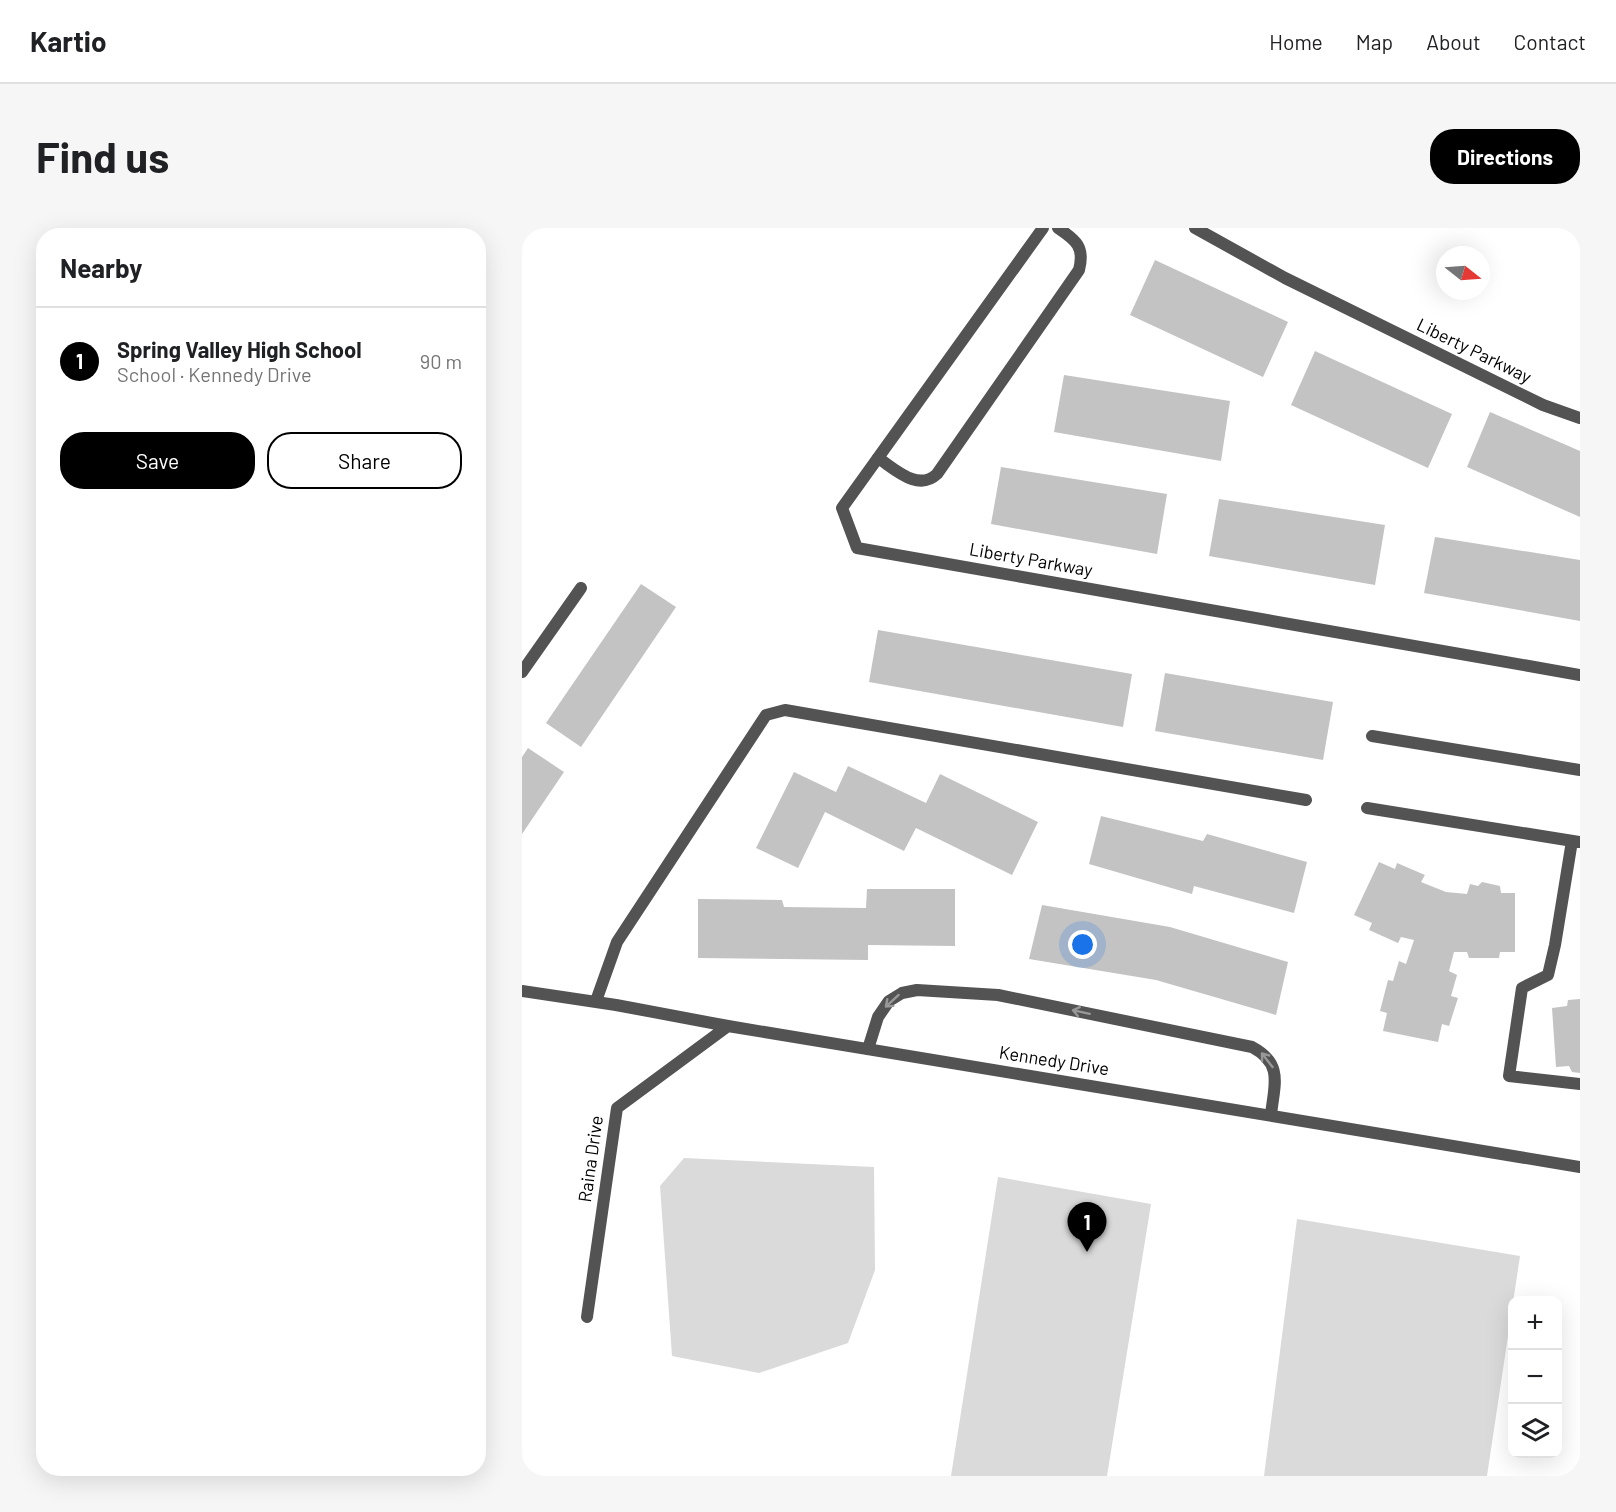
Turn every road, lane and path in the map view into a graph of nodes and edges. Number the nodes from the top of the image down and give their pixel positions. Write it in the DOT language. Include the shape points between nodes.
graph roads {
  1 [pos="1043,228"];
  2 [pos="1059,228"];
  3 [pos="1195,228"];
  4 [pos="1580,418"];
  5 [pos="878,458"];
  6 [pos="581,588"];
  7 [pos="522,672"];
  8 [pos="1580,675"];
  9 [pos="1372,736"];
  10 [pos="1580,770"];
  11 [pos="1306,800"];
  12 [pos="1367,808"];
  13 [pos="1576,841"];
  14 [pos="522,991"];
  15 [pos="597,1001"];
  16 [pos="728,1026"];
  17 [pos="868,1049"];
  18 [pos="1580,1084"];
  19 [pos="1271,1115"];
  20 [pos="1580,1167"];
  21 [pos="586,1317"];
  1 -- 5 [label="street, Liberty Parkway"];
  2 -- 5 [label="street" via="1075,240 1082,259 1079,270 937,474 920,482"];
  3 -- 4 [label="street, Liberty Parkway" via="1479,374"];
  5 -- 8 [label="street, Liberty Parkway" via="842,508 857,548"];
  6 -- 7 [label="street"];
  9 -- 10 [label="street"];
  11 -- 15 [label="street" via="785,711 766,716 617,942"];
  12 -- 13 [label="street"];
  13 -- 18 [label="street" via="1548,975 1522,988 1509,1076"];
  14 -- 15 [label="street, Kennedy Drive"];
  15 -- 16 [label="street, Kennedy Drive"];
  16 -- 17 [label="street, Kennedy Drive"];
  16 -- 21 [label="street, Raina Drive" via="617,1108"];
  17 -- 19 [label="street, Kennedy Drive"];
  19 -- 17 [label="street, one-way" via="1276,1074 1272,1063 1252,1047 999,995 917,990 902,993 889,1001 878,1017"];
  19 -- 20 [label="street, Kennedy Drive"];
}
